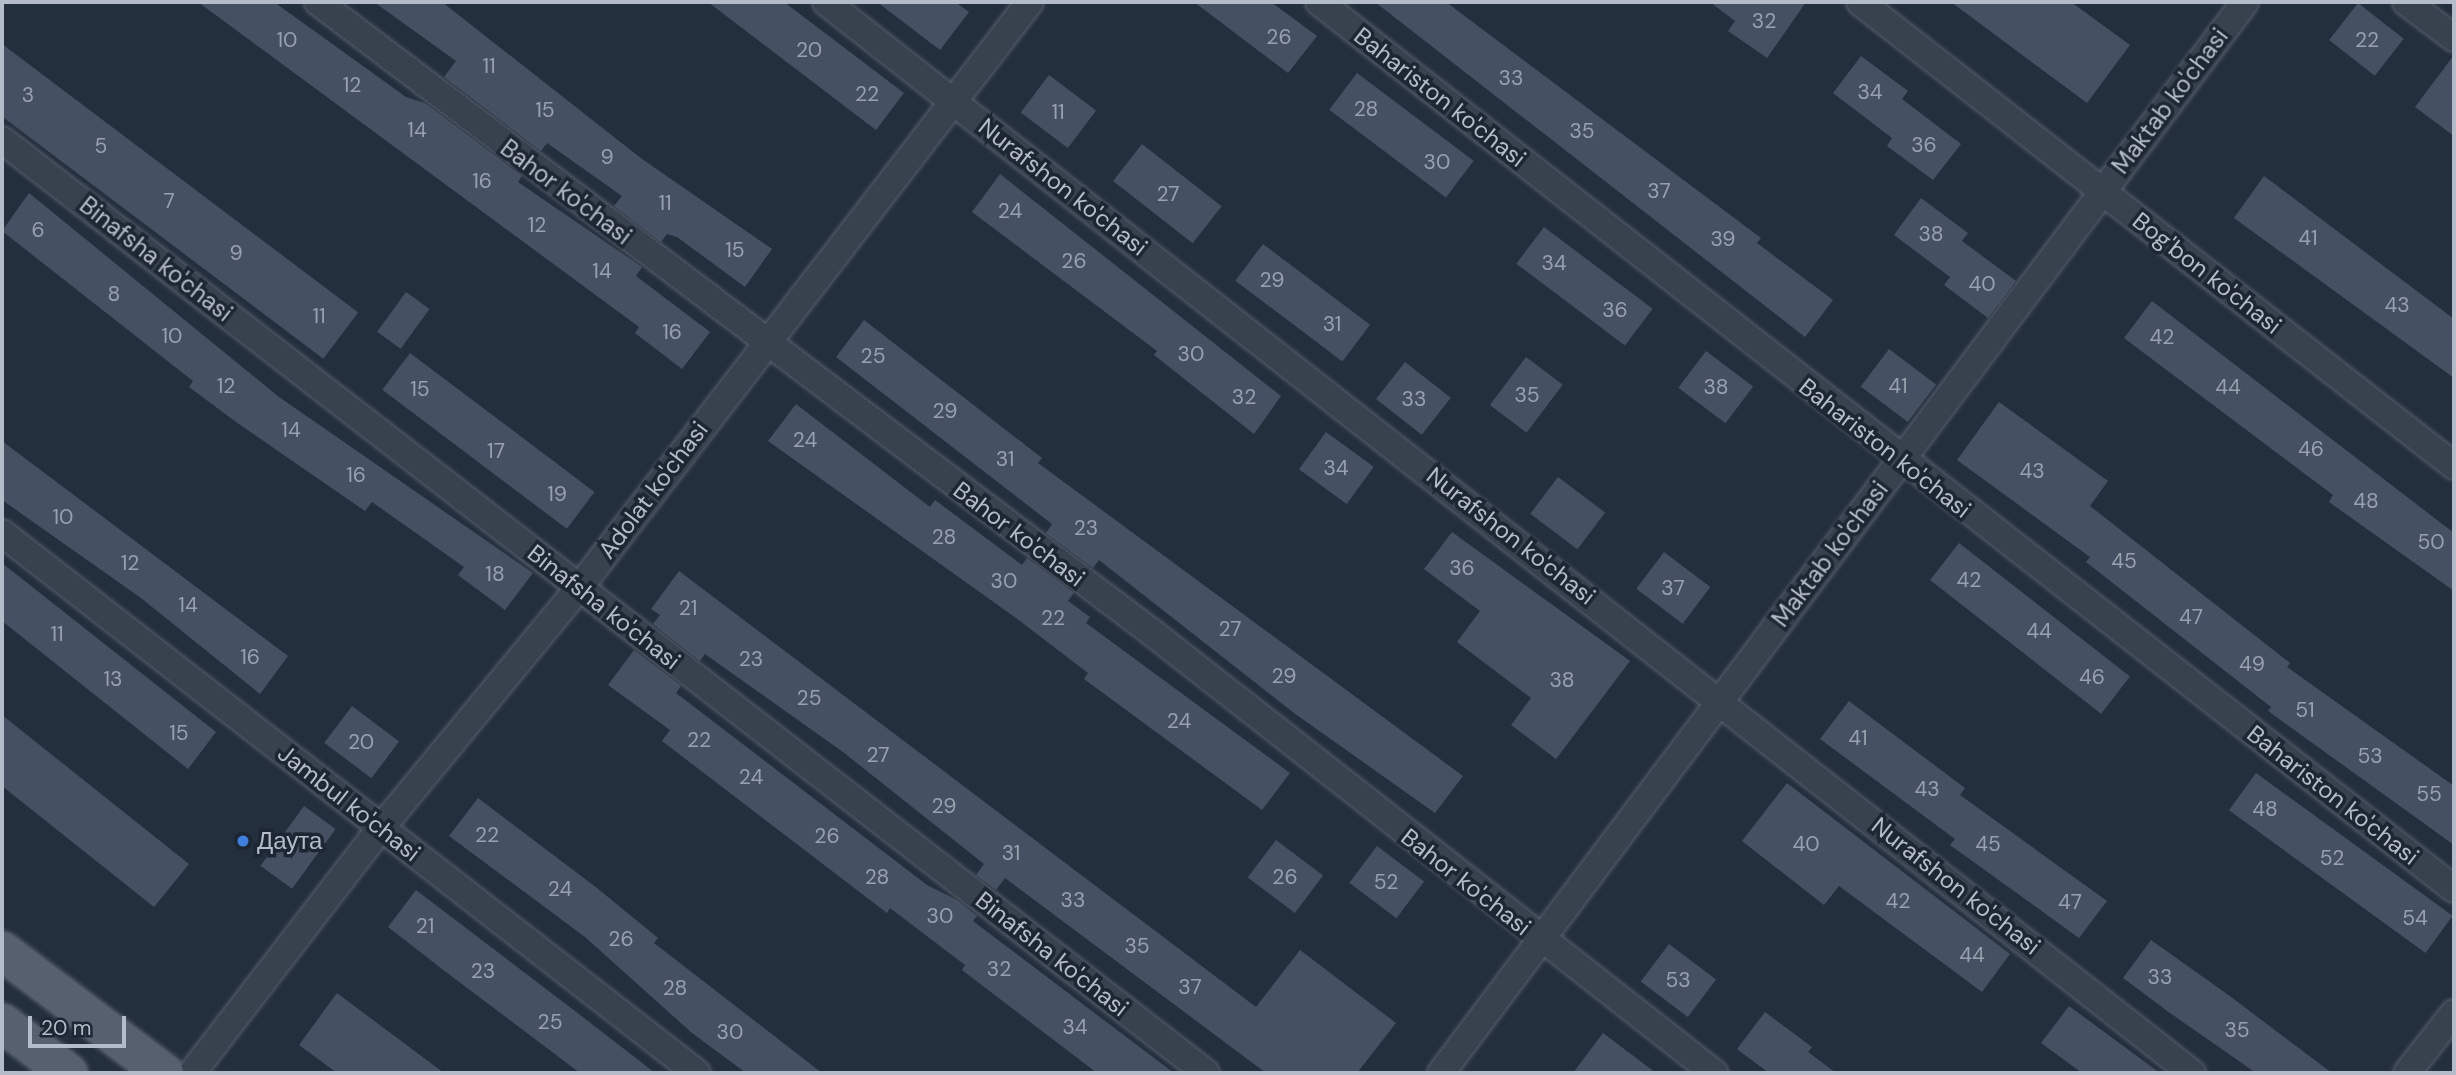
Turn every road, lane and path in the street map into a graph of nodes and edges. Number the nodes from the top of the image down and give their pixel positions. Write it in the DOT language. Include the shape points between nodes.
graph roads {
  1 [pos="318,2"];
  2 [pos="827,2"];
  3 [pos="1030,2"];
  4 [pos="1319,2"];
  5 [pos="1860,2"];
  6 [pos="2245,2"];
  7 [pos="2406,2"];
  8 [pos="2454,38"];
  9 [pos="953,102"];
  10 [pos="2,140"];
  11 [pos="2103,191"];
  12 [pos="764,343"];
  13 [pos="1900,461"];
  14 [pos="2454,466"];
  15 [pos="2,533"];
  16 [pos="579,588"];
  17 [pos="1722,700"];
  18 [pos="381,828"];
  19 [pos="2454,889"];
  20 [pos="1541,940"];
  21 [pos="2,951"];
  22 [pos="2454,1013"];
  23 [pos="2,1023"];
  24 [pos="68,1073"];
  25 [pos="164,1073"];
  26 [pos="192,1073"];
  27 [pos="696,1073"];
  28 [pos="1206,1073"];
  29 [pos="1441,1073"];
  30 [pos="1714,1073"];
  31 [pos="2192,1073"];
  32 [pos="2407,1073"];
  1 -- 12 [label="street, Bahor ko'chasi"];
  2 -- 9 [label="street, Nurafshon ko'chasi"];
  3 -- 9 [label="street, Adolat ko'chasi"];
  4 -- 13 [label="street, Bahariston ko'chasi"];
  5 -- 11 [label="street, Bog'bon ko'chasi"];
  6 -- 11 [label="street, Maktab ko'chasi"];
  7 -- 8 [label="street"];
  9 -- 12 [label="street, Adolat ko'chasi"];
  9 -- 17 [label="street, Nurafshon ko'chasi"];
  10 -- 16 [label="street, Binafsha ko'chasi"];
  11 -- 13 [label="street, Maktab ko'chasi"];
  11 -- 14 [label="street, Bog'bon ko'chasi"];
  12 -- 16 [label="street, Adolat ko'chasi"];
  12 -- 20 [label="street, Bahor ko'chasi" via="1154,634"];
  13 -- 17 [label="street, Maktab ko'chasi"];
  13 -- 19 [label="street, Bahariston ko'chasi"];
  15 -- 18 [label="street, Jambul ko'chasi"];
  16 -- 18 [label="street, Adolat ko'chasi"];
  16 -- 28 [label="street, Binafsha ko'chasi"];
  17 -- 20 [label="street, Maktab ko'chasi"];
  17 -- 31 [label="street, Nurafshon ko'chasi"];
  18 -- 26 [label="street, Adolat ko'chasi"];
  18 -- 27 [label="street, Jambul ko'chasi"];
  20 -- 29 [label="street, Maktab ko'chasi"];
  20 -- 30 [label="street, Bahor ko'chasi"];
  21 -- 25 [label="main road"];
  22 -- 32 [label="street"];
  23 -- 24 [label="main road"];
}
